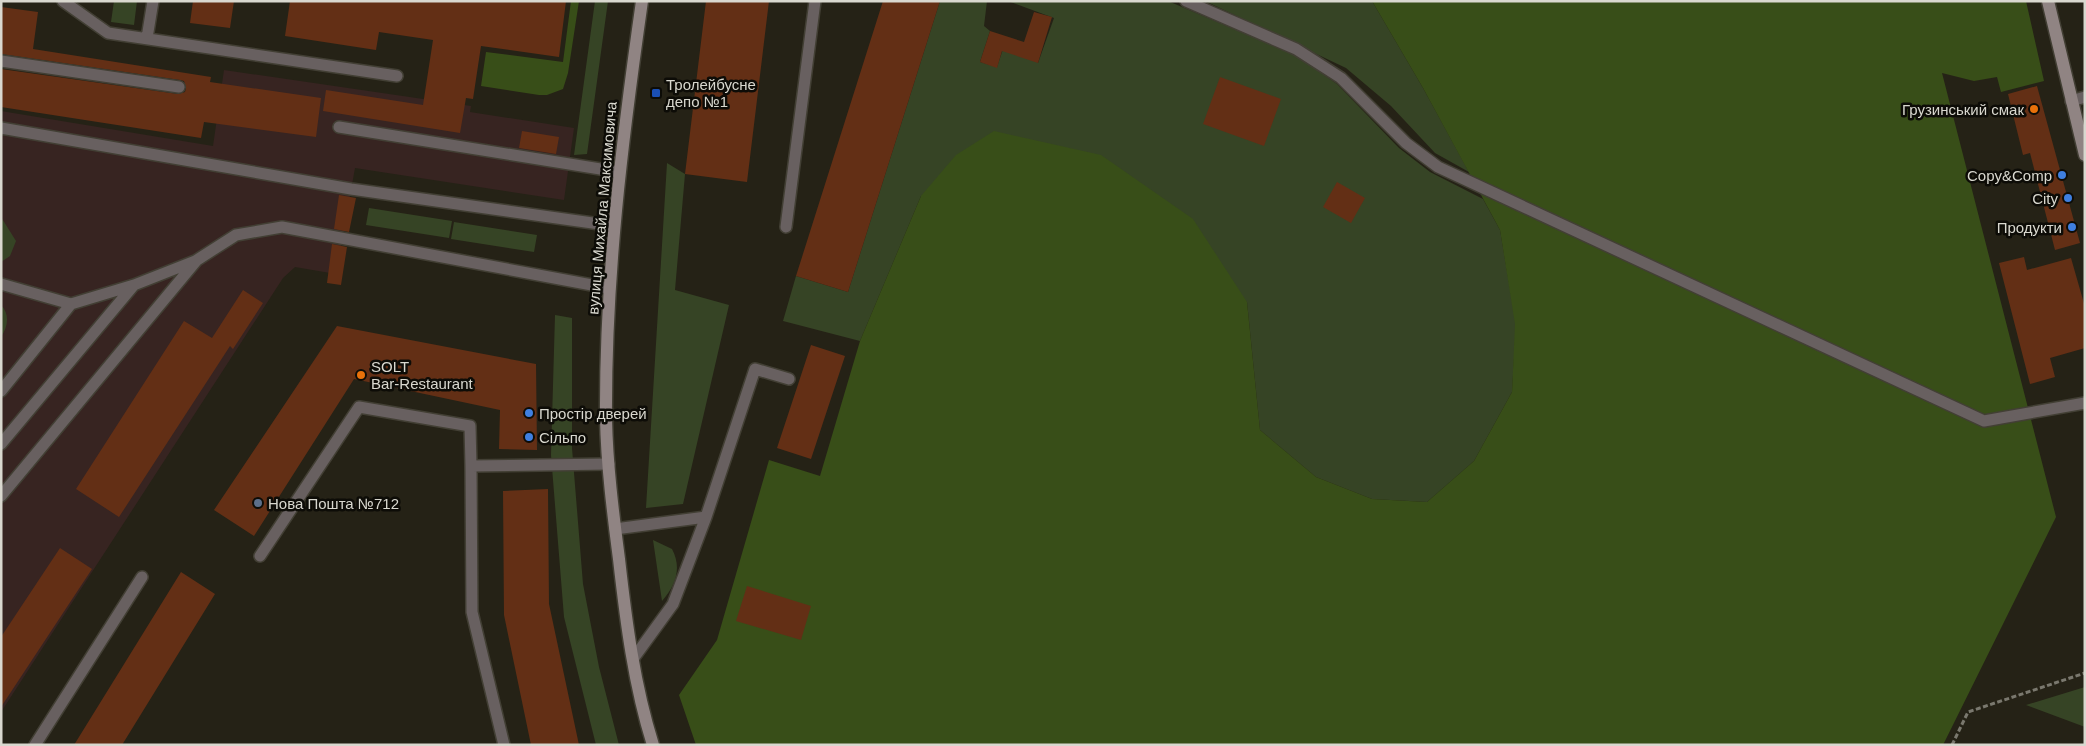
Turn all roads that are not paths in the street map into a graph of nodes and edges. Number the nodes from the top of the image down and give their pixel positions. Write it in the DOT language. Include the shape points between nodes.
graph roads {
  1 [pos="63,1"];
  2 [pos="152,1"];
  3 [pos="642,1"];
  4 [pos="815,1"];
  5 [pos="1186,1"];
  6 [pos="2048,1"];
  7 [pos="147,38"];
  8 [pos="1,61"];
  9 [pos="397,76"];
  10 [pos="179,87"];
  11 [pos="2085,97"];
  12 [pos="2071,101"];
  13 [pos="339,127"];
  14 [pos="1,128"];
  15 [pos="2085,155"];
  16 [pos="619,172"];
  17 [pos="614,226"];
  18 [pos="786,227"];
  19 [pos="198,260"];
  20 [pos="1,284"];
  21 [pos="134,285"];
  22 [pos="608,288"];
  23 [pos="71,304"];
  24 [pos="789,379"];
  25 [pos="1,391"];
  26 [pos="2085,403"];
  27 [pos="1,444"];
  28 [pos="609,464"];
  29 [pos="471,466"];
  30 [pos="1,496"];
  31 [pos="706,517"];
  32 [pos="615,529"];
  33 [pos="260,556"];
  34 [pos="142,576"];
  35 [pos="633,659"];
  36 [pos="35,745"];
  37 [pos="504,745"];
  38 [pos="653,745"];
  1 -- 7 [label="lane" via="108,33"];
  2 -- 7 [label="lane"];
  3 -- 16 [label="main road, вулиця Михайла Максимовича"];
  4 -- 18 [label="lane"];
  5 -- 26 [label="lane" via="1296,49 1341,78 1406,143 1438,167 1984,421"];
  6 -- 12 [label="main road"];
  7 -- 9 [label="lane"];
  8 -- 10 [label="lane"];
  11 -- 12 [label="lane"];
  12 -- 15 [label="main road"];
  13 -- 16 [label="lane"];
  14 -- 17 [label="lane" via="352,189"];
  16 -- 17 [label="main road, вулиця Михайла Максимовича"];
  17 -- 22 [label="main road, вулиця Михайла Максимовича"];
  19 -- 21 [label="lane"];
  19 -- 22 [label="lane" via="236,235 282,227"];
  19 -- 30 [label="lane"];
  20 -- 23 [label="lane"];
  21 -- 23 [label="lane"];
  21 -- 27 [label="lane"];
  22 -- 28 [label="main road, вулиця Михайла Максимовича" via="606,422"];
  23 -- 25 [label="lane"];
  24 -- 31 [label="lane" via="755,369"];
  28 -- 29 [label="lane"];
  28 -- 32 [label="main road, вулиця Михайла Максимовича"];
  29 -- 33 [label="lane" via="470,426 358,407"];
  29 -- 37 [label="lane" via="472,612"];
  31 -- 32 [label="lane"];
  31 -- 35 [label="lane" via="674,604"];
  32 -- 35 [label="main road, вулиця Михайла Максимовича"];
  34 -- 36 [label="lane"];
  35 -- 38 [label="main road, вулиця Михайла Максимовича"];
}
